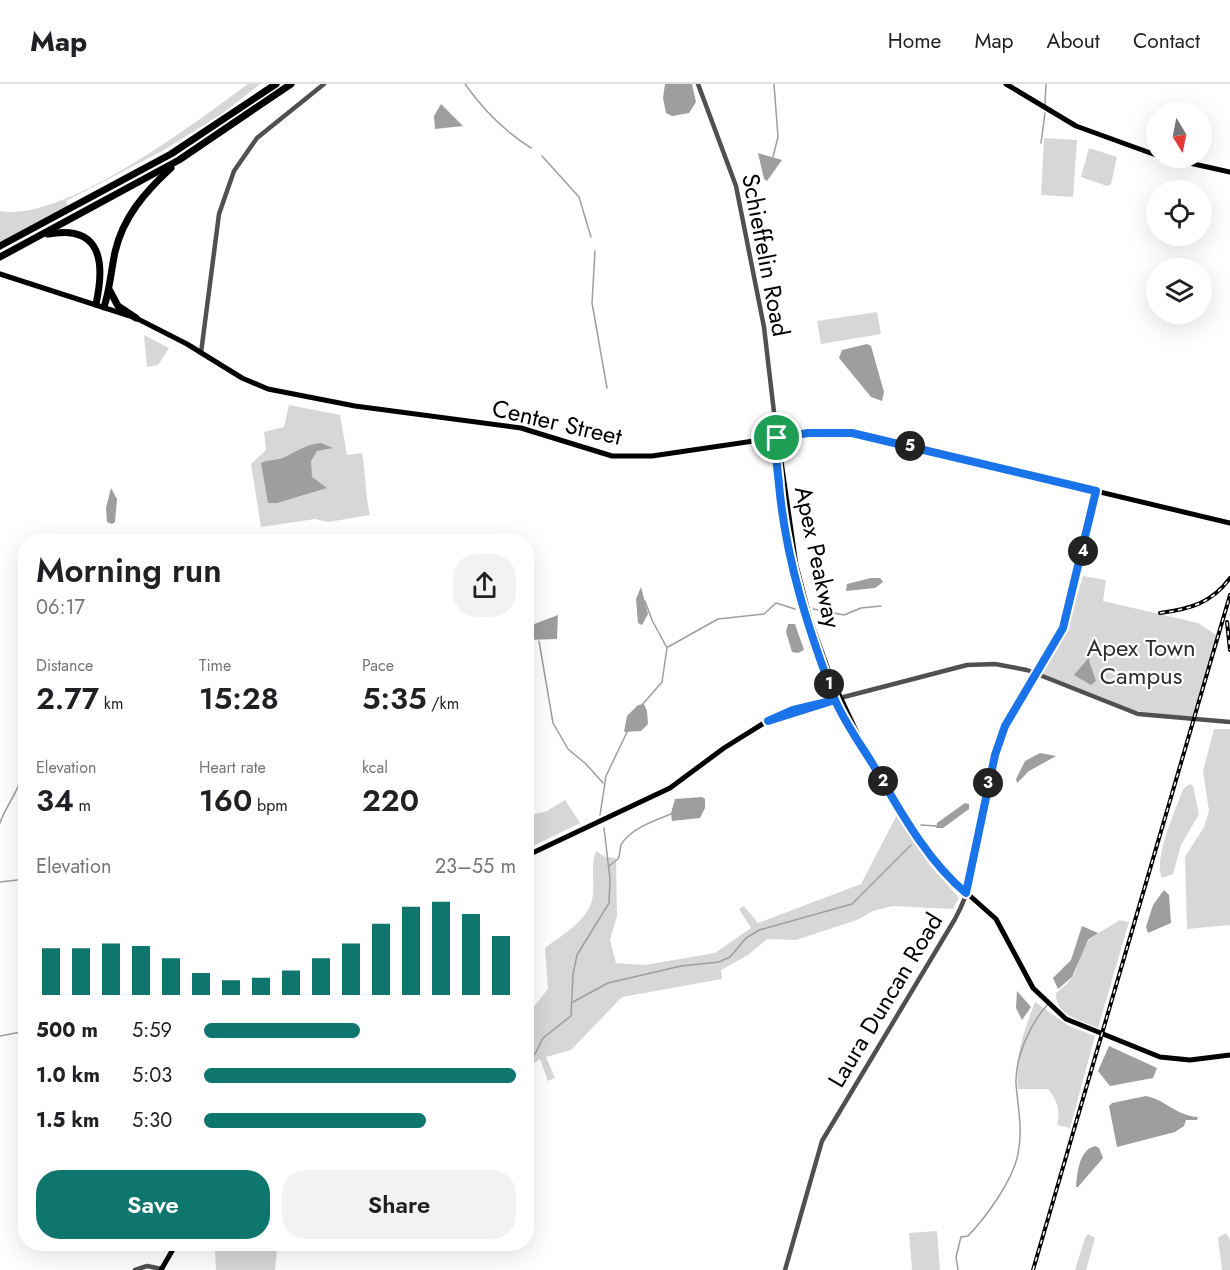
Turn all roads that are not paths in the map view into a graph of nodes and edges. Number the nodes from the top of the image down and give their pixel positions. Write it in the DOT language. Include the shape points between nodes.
graph roads {
  1 [pos="276,84"];
  2 [pos="291,84"];
  3 [pos="324,84"];
  4 [pos="698,84"];
  5 [pos="1006,84"];
  6 [pos="1146,151"];
  7 [pos="179,160"];
  8 [pos="1212,168"];
  9 [pos="1230,172"];
  10 [pos="39,236"];
  11 [pos="0,246"];
  12 [pos="0,257"];
  13 [pos="0,274"];
  14 [pos="110,289"];
  15 [pos="100,306"];
  16 [pos="136,318"];
  17 [pos="201,353"];
  18 [pos="777,438"];
  19 [pos="1096,491"];
  20 [pos="1230,523"];
  21 [pos="1037,673"];
  22 [pos="837,699"];
  23 [pos="1230,722"];
  24 [pos="534,852"];
  25 [pos="966,893"];
  26 [pos="1230,1055"];
  27 [pos="172,1251"];
  28 [pos="135,1270"];
  29 [pos="162,1270"];
  30 [pos="785,1270"];
  1 -- 11 [label="highway" via="171,154"];
  2 -- 7 [label="highway"];
  3 -- 17 [label="street" via="257,138 234,171 219,214"];
  4 -- 18 [label="street, Schieffelin Road" via="736,186 764,327"];
  5 -- 6 [label="main road" via="1076,126"];
  7 -- 10 [label="highway"];
  7 -- 14 [label="highway" via="149,189 128,218 115,254"];
  8 -- 9 [label="main road"];
  10 -- 12 [label="highway"];
  10 -- 15 [label="highway" via="74,233 94,246 102,271"];
  13 -- 15 [label="main road, Center Street"];
  14 -- 15 [label="highway"];
  14 -- 16 [label="highway" via="117,306"];
  15 -- 16 [label="main road, Center Street"];
  16 -- 17 [label="main road, Center Street"];
  17 -- 18 [label="main road, Center Street" via="268,389 521,428 612,456 652,456"];
  18 -- 19 [label="main road, Center Street" via="852,433"];
  18 -- 22 [label="main road, Apex Peakway" via="781,502 794,577 814,647"];
  19 -- 20 [label="main road, Center Street"];
  19 -- 21 [label="street, Laura Duncan Road" via="1068,616"];
  21 -- 22 [label="street" via="995,664 967,665"];
  21 -- 23 [label="street" via="1138,714"];
  21 -- 25 [label="street, Laura Duncan Road" via="1005,726 999,744"];
  22 -- 24 [label="main road" via="768,721 670,788"];
  22 -- 25 [label="main road, Apex Peakway" via="867,755 923,842"];
  25 -- 26 [label="main road, Apex Peakway" via="1001,925 1033,988 1060,1014 1158,1057 1180,1060"];
  25 -- 30 [label="street, Laura Duncan Road" via="956,919 822,1141"];
  27 -- 29 [label="main road"];
  28 -- 29 [label="street" via="147,1266"];
}
